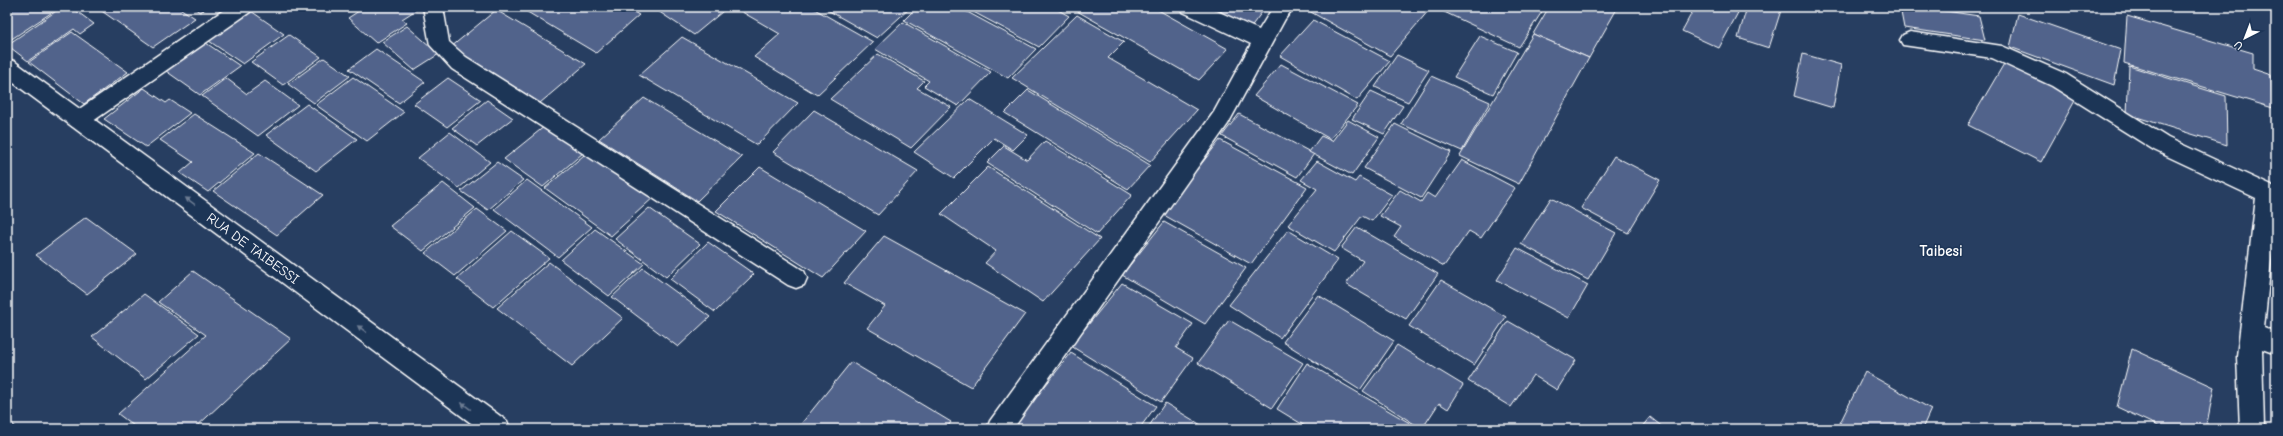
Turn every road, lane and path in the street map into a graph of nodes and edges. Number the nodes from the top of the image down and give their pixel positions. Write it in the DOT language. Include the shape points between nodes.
graph roads {
  1 [pos="243,7"];
  2 [pos="433,7"];
  3 [pos="1190,7"];
  4 [pos="1284,7"];
  5 [pos="1910,40"];
  6 [pos="1263,41"];
  7 [pos="7,67"];
  8 [pos="80,120"];
  9 [pos="2271,196"];
  10 [pos="796,278"];
  11 [pos="2251,333"];
  12 [pos="2276,344"];
  13 [pos="498,429"];
  14 [pos="999,429"];
  15 [pos="2252,429"];
  1 -- 8 [label="street"];
  2 -- 10 [label="street" via="440,45 459,63"];
  3 -- 6 [label="street"];
  4 -- 6 [label="street"];
  5 -- 9 [label="street" via="1995,51 2059,80 2161,144"];
  6 -- 14 [label="street" via="1221,118"];
  7 -- 8 [label="street, RUA DE TAIBESSI"];
  13 -- 8 [label="street, RUA DE TAIBESSI, one-way"];
  9 -- 11 [label="street"];
  11 -- 12 [label="street"];
  11 -- 15 [label="street" via="2249,356"];
}
